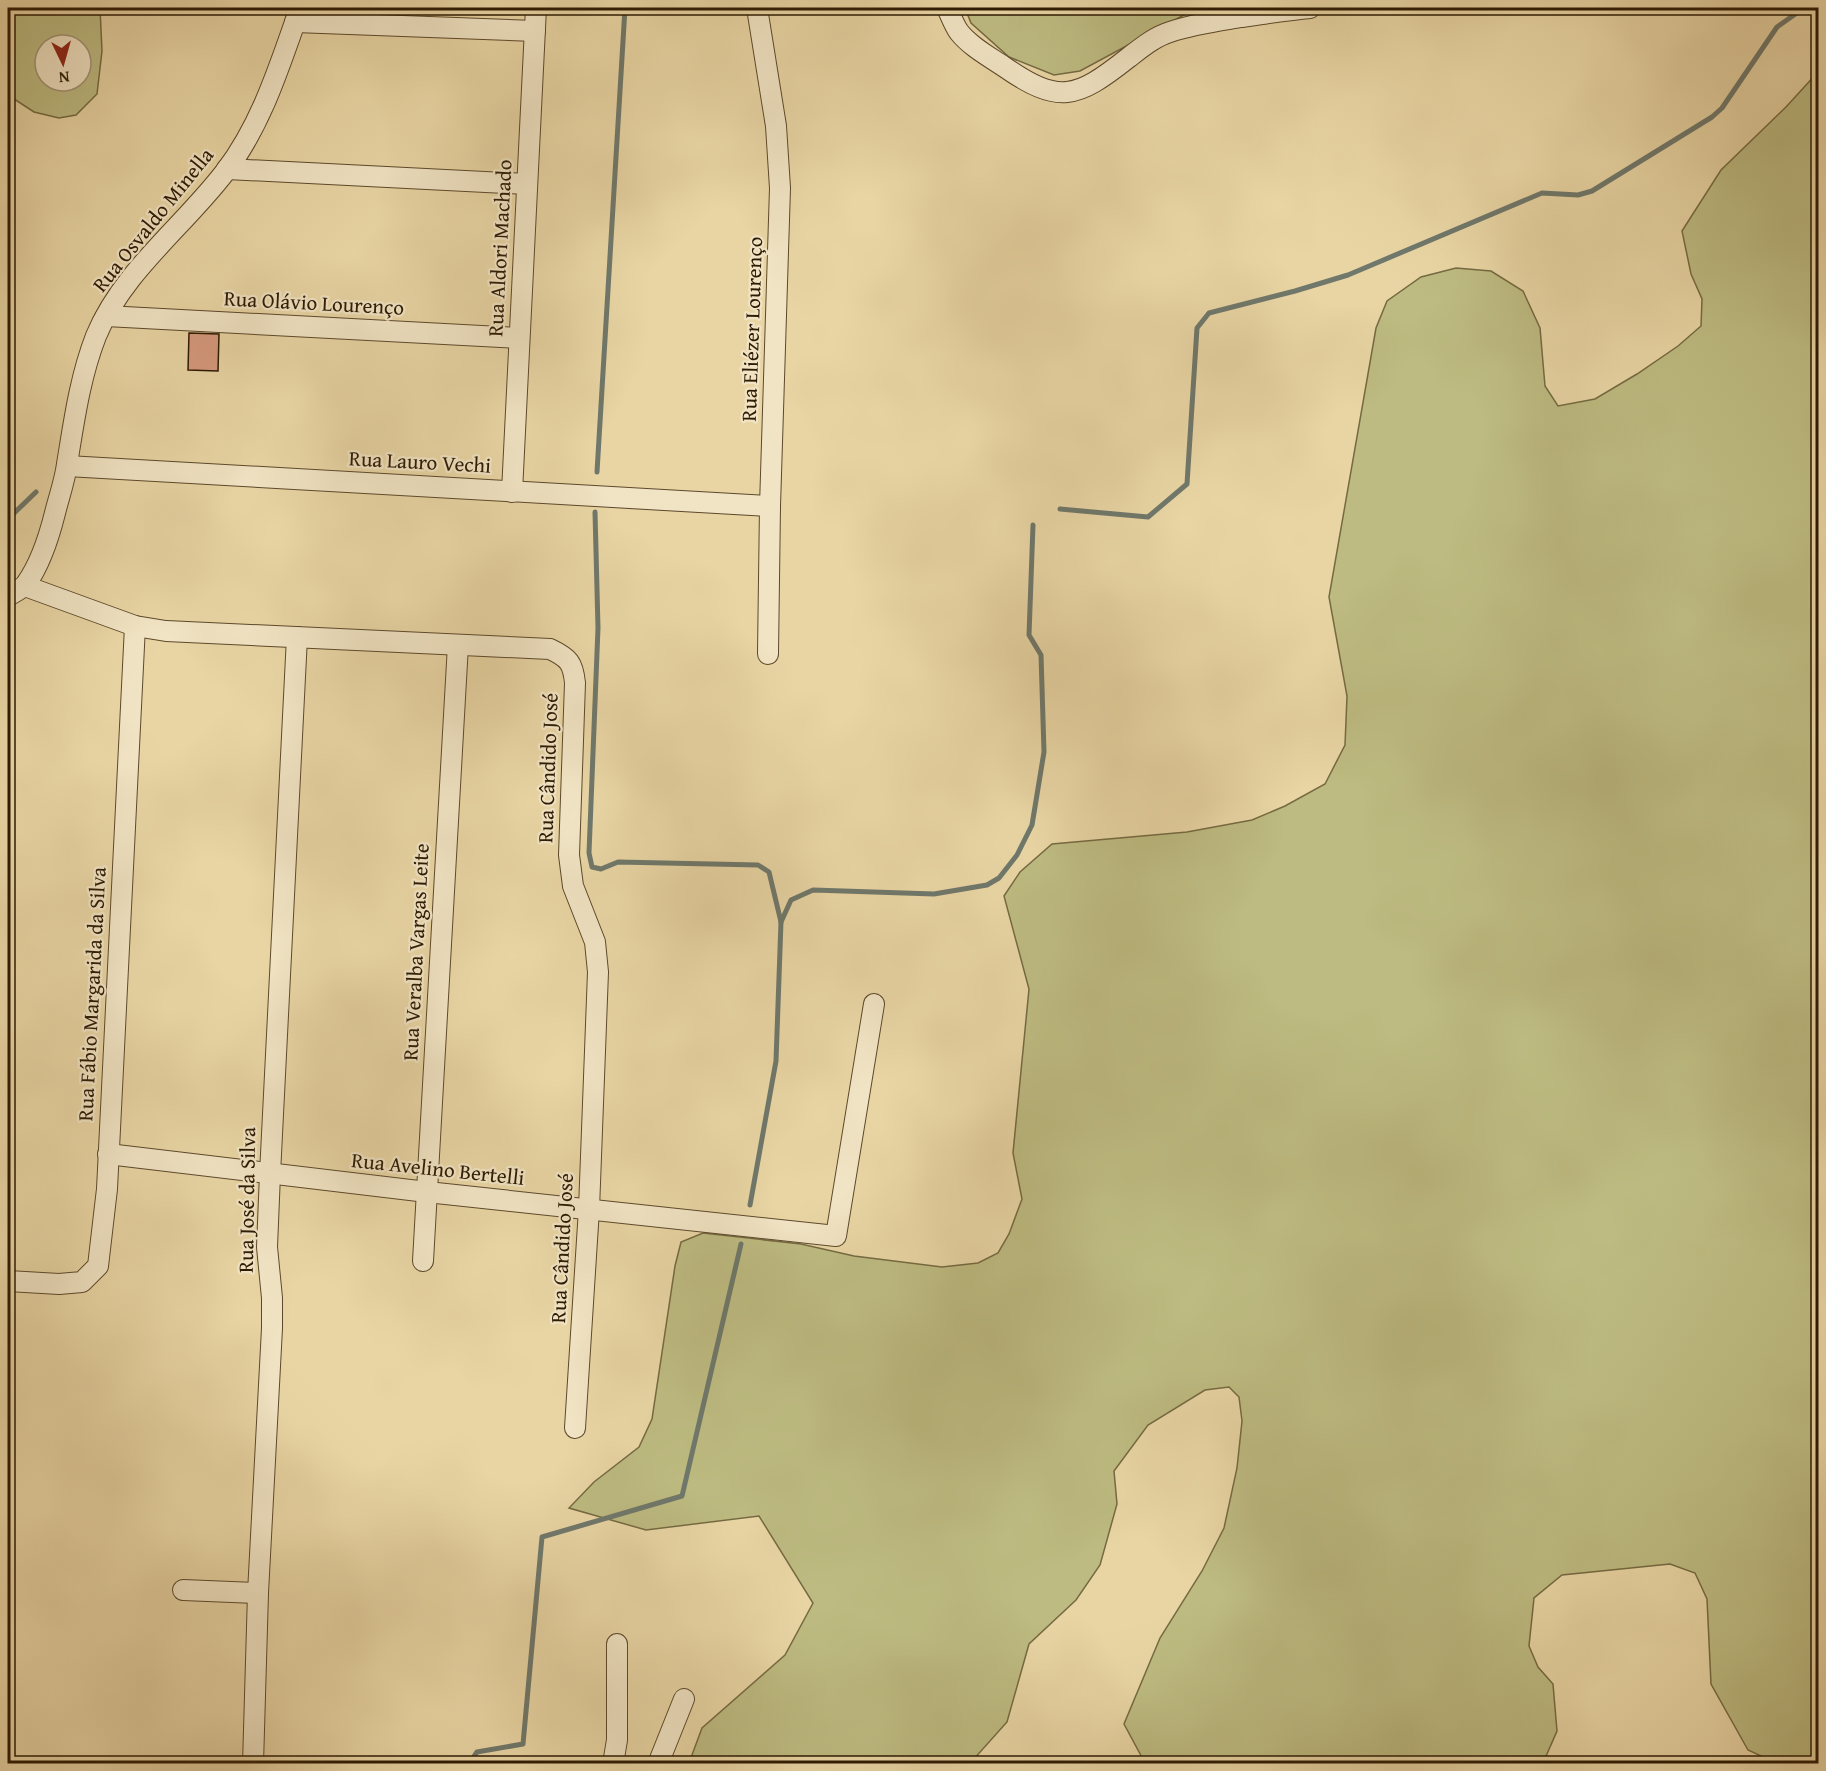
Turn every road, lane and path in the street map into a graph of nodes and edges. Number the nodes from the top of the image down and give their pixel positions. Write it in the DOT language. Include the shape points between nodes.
graph roads {
  1 [pos="536,8"];
  2 [pos="757,8"];
  3 [pos="947,8"];
  4 [pos="1310,8"];
  5 [pos="297,15"];
  6 [pos="534,31"];
  7 [pos="227,170"];
  8 [pos="527,184"];
  9 [pos="106,316"];
  10 [pos="519,338"];
  11 [pos="67,466"];
  12 [pos="512,492"];
  13 [pos="770,506"];
  14 [pos="25,586"];
  15 [pos="8,597"];
  16 [pos="135,626"];
  17 [pos="297,637"];
  18 [pos="458,645"];
  19 [pos="768,654"];
  20 [pos="873,1004"];
  21 [pos="108,1154"];
  22 [pos="270,1174"];
  23 [pos="427,1192"];
  24 [pos="589,1209"];
  25 [pos="423,1261"];
  26 [pos="8,1281"];
  27 [pos="575,1428"];
  28 [pos="183,1590"];
  29 [pos="258,1593"];
  30 [pos="617,1644"];
  31 [pos="684,1699"];
  32 [pos="253,1764"];
  33 [pos="613,1764"];
  34 [pos="658,1764"];
  1 -- 6 [label="street, Rua Aldori Machado"];
  2 -- 13 [label="street, Rua Eliézer Lourenço" via="776,126 780,188"];
  3 -- 4 [label="street" via="960,33 976,47 1038,88 1065,92 1101,79 1141,48 1170,32 1207,22"];
  5 -- 6 [label="street"];
  5 -- 7 [label="street, Rua Osvaldo Minella" via="256,122"];
  6 -- 8 [label="street, Rua Aldori Machado"];
  7 -- 8 [label="street"];
  7 -- 9 [label="street, Rua Osvaldo Minella" via="137,272"];
  8 -- 10 [label="street, Rua Aldori Machado"];
  9 -- 10 [label="street, Rua Olávio Lourenço"];
  9 -- 11 [label="street, Rua Osvaldo Minella" via="81,386"];
  10 -- 12 [label="street, Rua Aldori Machado"];
  11 -- 12 [label="street, Rua Lauro Vechi"];
  11 -- 14 [label="street, Rua Osvaldo Minella" via="46,544"];
  12 -- 13 [label="street, Rua Lauro Vechi"];
  13 -- 19 [label="street, Rua Eliézer Lourenço"];
  14 -- 15 [label="street, Rua Osvaldo Minella"];
  14 -- 16 [label="street, Rua Cândido José"];
  16 -- 17 [label="street, Rua Cândido José"];
  16 -- 21 [label="street, Rua Fábio Margarida da Silva"];
  17 -- 18 [label="street, Rua Cândido José"];
  17 -- 22 [label="street, Rua José da Silva"];
  18 -- 23 [label="street, Rua Veralba Vargas Leite"];
  18 -- 24 [label="street, Rua Cândido José" via="550,649 570,661 574,672 569,855 573,886 595,942 598,972"];
  20 -- 24 [label="street, Rua Avelino Bertelli" via="836,1236"];
  21 -- 22 [label="street, Rua Avelino Bertelli"];
  21 -- 26 [label="street, Rua Fábio Margarida da Silva" via="98,1266 82,1282"];
  22 -- 23 [label="street, Rua Avelino Bertelli"];
  22 -- 29 [label="street, Rua José da Silva" via="267,1247 272,1328"];
  23 -- 24 [label="street, Rua Avelino Bertelli"];
  23 -- 25 [label="street, Rua Veralba Vargas Leite"];
  24 -- 27 [label="street, Rua Cândido José"];
  28 -- 29 [label="street"];
  29 -- 32 [label="street, Rua José da Silva"];
  30 -- 33 [label="street" via="617,1740"];
  31 -- 34 [label="street"];
}
